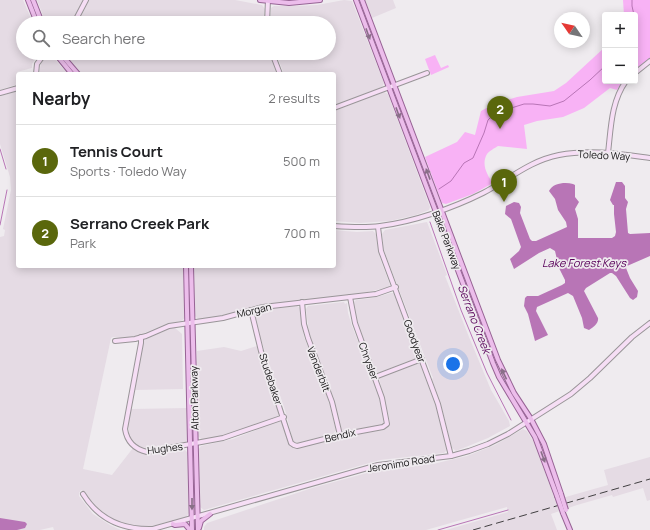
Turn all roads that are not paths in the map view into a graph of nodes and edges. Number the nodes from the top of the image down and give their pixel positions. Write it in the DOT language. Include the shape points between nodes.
graph roads {
  1 [pos="28,0"];
  2 [pos="33,0"];
  3 [pos="86,0"];
  4 [pos="260,0"];
  5 [pos="320,0"];
  6 [pos="356,0"];
  7 [pos="362,0"];
  8 [pos="268,1"];
  9 [pos="34,16"];
  10 [pos="39,16"];
  11 [pos="78,16"];
  12 [pos="267,16"];
  13 [pos="40,60"];
  14 [pos="60,60"];
  15 [pos="66,60"];
  16 [pos="275,60"];
  17 [pos="650,61"];
  18 [pos="638,71"];
  19 [pos="36,72"];
  20 [pos="70,72"];
  21 [pos="76,72"];
  22 [pos="279,72"];
  23 [pos="427,73"];
  24 [pos="624,84"];
  25 [pos="394,85"];
  26 [pos="389,87"];
  27 [pos="16,89"];
  28 [pos="0,93"];
  29 [pos="336,107"];
  30 [pos="608,153"];
  31 [pos="421,156"];
  32 [pos="416,158"];
  33 [pos="650,158"];
  34 [pos="441,210"];
  35 [pos="436,212"];
  36 [pos="336,226"];
  37 [pos="378,226"];
  38 [pos="186,268"];
  39 [pos="192,268"];
  40 [pos="396,288"];
  41 [pos="350,297"];
  42 [pos="302,302"];
  43 [pos="251,310"];
  44 [pos="190,323"];
  45 [pos="650,323"];
  46 [pos="141,337"];
  47 [pos="115,341"];
  48 [pos="422,359"];
  49 [pos="375,377"];
  50 [pos="284,417"];
  51 [pos="531,419"];
  52 [pos="527,422"];
  53 [pos="386,425"];
  54 [pos="340,435"];
  55 [pos="193,444"];
  56 [pos="294,445"];
  57 [pos="451,456"];
  58 [pos="83,494"];
  59 [pos="559,495"];
  60 [pos="210,514"];
  61 [pos="198,517"];
  62 [pos="192,518"];
  63 [pos="173,524"];
  64 [pos="191,530"];
  65 [pos="198,530"];
  66 [pos="570,530"];
  1 -- 9 [label="main road"];
  2 -- 10 [label="main road"];
  3 -- 11 [label="street"];
  4 -- 8 [label="main road"];
  5 -- 8 [label="main road" via="289,3"];
  6 -- 26 [label="main road, Bake Parkway, one-way"];
  7 -- 25 [label="main road, Bake Parkway"];
  8 -- 12 [label="street"];
  13 -- 19 [label="street"];
  14 -- 20 [label="main road"];
  15 -- 21 [label="main road"];
  16 -- 22 [label="street"];
  17 -- 18 [label="street"];
  23 -- 25 [label="street"];
  24 -- 30 [label="street" via="614,105"];
  25 -- 26 [label="street"];
  25 -- 31 [label="main road, Bake Parkway"];
  26 -- 29 [label="street"];
  26 -- 32 [label="main road, Bake Parkway, one-way"];
  27 -- 28 [label="street"];
  30 -- 33 [label="street, Toledo Way"];
  30 -- 34 [label="street, Toledo Way" via="572,153 536,162 484,193"];
  31 -- 32 [label="street"];
  34 -- 31 [label="main road, Bake Parkway, one-way"];
  32 -- 35 [label="main road, Bake Parkway"];
  34 -- 35 [label="street, Toledo Way"];
  51 -- 34 [label="main road, Bake Parkway, one-way" via="501,367"];
  35 -- 37 [label="street, Toledo Way" via="396,224"];
  35 -- 52 [label="main road, Bake Parkway" via="493,363"];
  36 -- 37 [label="street, Toledo Way"];
  37 -- 40 [label="street, Goodyear" via="381,251"];
  38 -- 44 [label="main road, Alton Parkway"];
  39 -- 44 [label="main road, Alton Parkway"];
  40 -- 41 [label="street, Morgan" via="376,294"];
  40 -- 48 [label="street, Goodyear"];
  41 -- 42 [label="street, Morgan"];
  41 -- 49 [label="street, Chrysler" via="356,323"];
  42 -- 43 [label="street, Morgan"];
  42 -- 54 [label="street, Vanderbilt" via="308,338 332,402"];
  43 -- 44 [label="street, Morgan"];
  43 -- 50 [label="street, Studebaker"];
  44 -- 46 [label="street, Morgan" via="168,326"];
  44 -- 55 [label="main road, Alton Parkway"];
  45 -- 51 [label="street, Jeronimo Road" via="580,386"];
  46 -- 47 [label="street, Morgan"];
  46 -- 55 [label="street, Hughes" via="126,435 133,446 147,452"];
  48 -- 49 [label="street"];
  48 -- 57 [label="street, Goodyear" via="438,404"];
  49 -- 53 [label="street, Chrysler" via="382,398"];
  50 -- 55 [label="street, Hughes" via="229,437"];
  50 -- 56 [label="street, Studebaker" via="291,443"];
  51 -- 52 [label="street, Jeronimo Road"];
  51 -- 59 [label="main road, Bake Parkway" via="544,444"];
  52 -- 57 [label="street, Jeronimo Road" via="488,444"];
  52 -- 59 [label="main road, Bake Parkway, one-way"];
  53 -- 54 [label="street, Bendix"];
  54 -- 56 [label="street, Bendix"];
  55 -- 61 [label="main road, Alton Parkway"];
  55 -- 62 [label="main road, Alton Parkway, one-way"];
  57 -- 60 [label="street, Jeronimo Road" via="378,465"];
  58 -- 63 [label="street, Jeronimo Road" via="92,508 117,525 140,530"];
  59 -- 66 [label="main road, Bake Parkway, bridge"];
  60 -- 61 [label="street, Jeronimo Road"];
  60 -- 65 [label="main road" via="202,521"];
  61 -- 62 [label="street, Jeronimo Road"];
  61 -- 65 [label="main road, Alton Parkway"];
  62 -- 63 [label="street, Jeronimo Road"];
  62 -- 64 [label="main road, Alton Parkway"];
  63 -- 64 [label="main road" via="185,524"];
}
